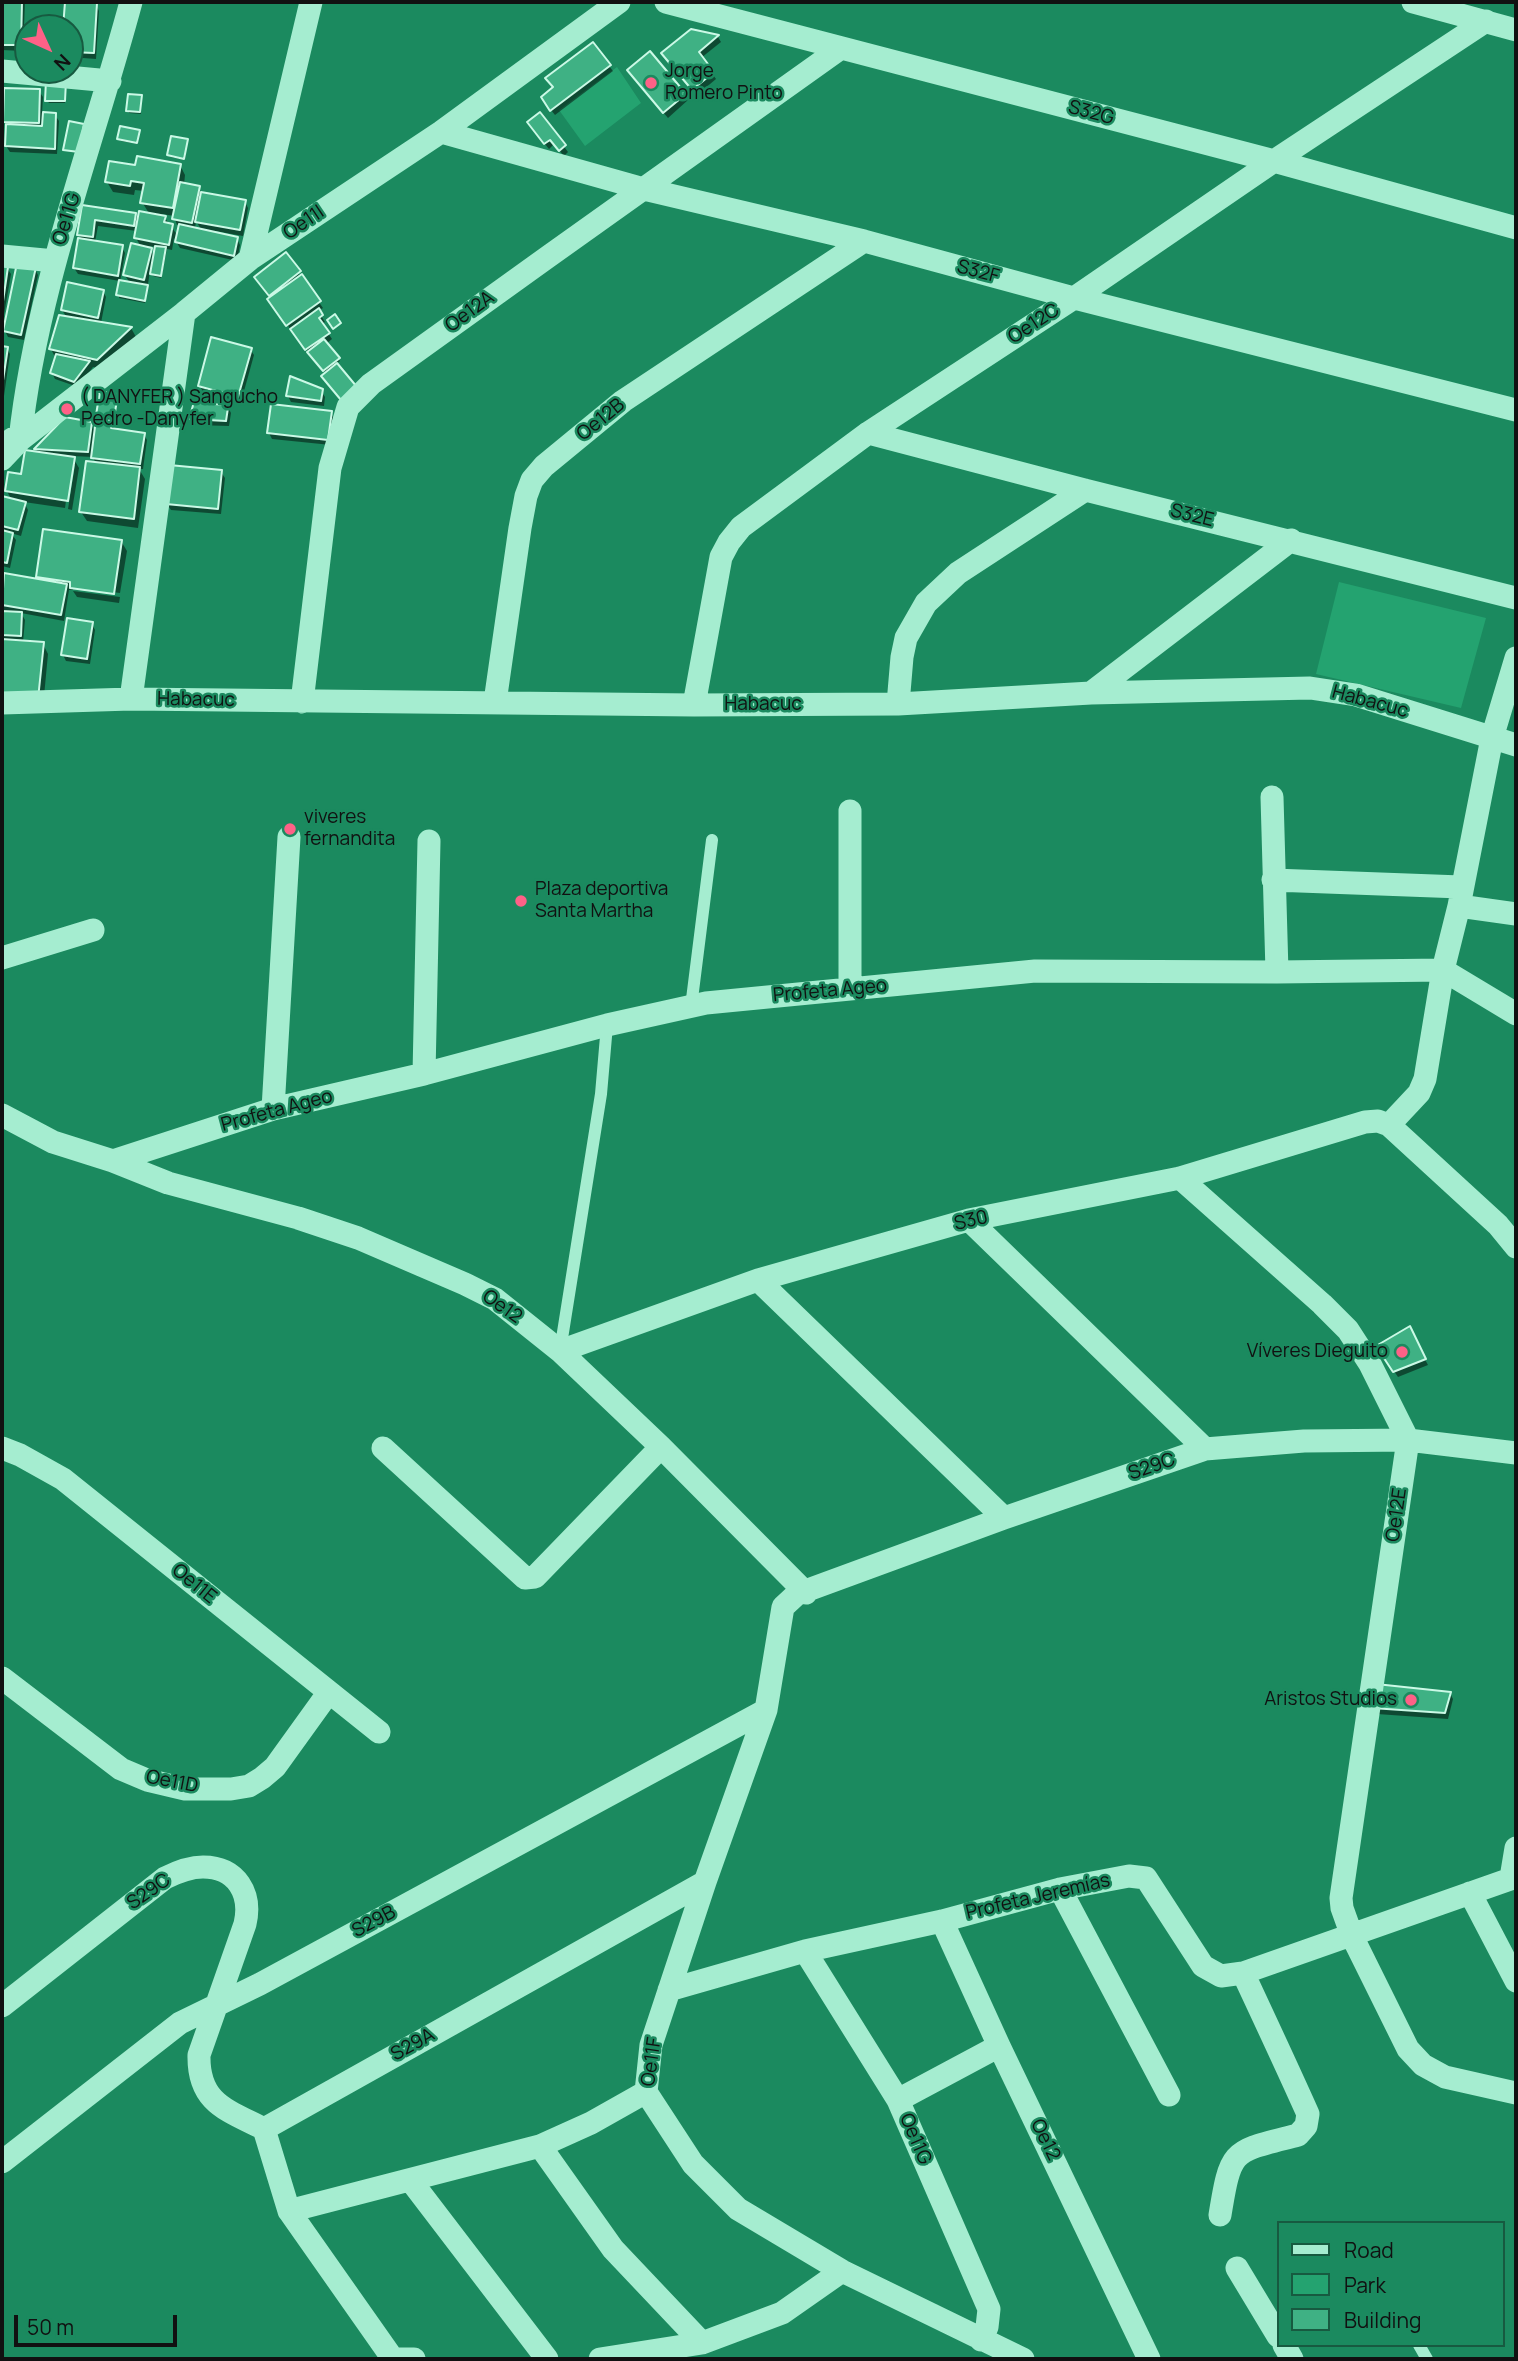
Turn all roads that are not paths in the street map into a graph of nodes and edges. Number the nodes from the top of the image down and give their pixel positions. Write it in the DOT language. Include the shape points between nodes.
graph roads {
  1 [pos="131,2"];
  2 [pos="311,2"];
  3 [pos="618,2"];
  4 [pos="666,2"];
  5 [pos="1413,2"];
  6 [pos="1486,21"];
  7 [pos="1516,30"];
  8 [pos="841,48"];
  9 [pos="2,71"];
  10 [pos="110,81"];
  11 [pos="441,132"];
  12 [pos="1274,161"];
  13 [pos="644,188"];
  14 [pos="1516,228"];
  15 [pos="864,241"];
  16 [pos="2,256"];
  17 [pos="250,259"];
  18 [pos="55,261"];
  19 [pos="1074,298"];
  20 [pos="184,313"];
  21 [pos="1516,410"];
  22 [pos="868,433"];
  23 [pos="11,439"];
  24 [pos="2,459"];
  25 [pos="1085,490"];
  26 [pos="1291,540"];
  27 [pos="1516,598"];
  28 [pos="1516,658"];
  29 [pos="1091,693"];
  30 [pos="131,699"];
  31 [pos="302,702"];
  32 [pos="495,702"];
  33 [pos="2,703"];
  34 [pos="898,704"];
  35 [pos="694,705"];
  36 [pos="1492,738"];
  37 [pos="1516,745"];
  38 [pos="1272,797"];
  39 [pos="850,811"];
  40 [pos="289,837"];
  41 [pos="712,840"];
  42 [pos="429,841"];
  43 [pos="1273,880"];
  44 [pos="1460,896"];
  45 [pos="1516,915"];
  46 [pos="93,930"];
  47 [pos="2,958"];
  48 [pos="1443,970"];
  49 [pos="1277,972"];
  50 [pos="850,989"];
  51 [pos="691,1007"];
  52 [pos="1516,1014"];
  53 [pos="607,1025"];
  54 [pos="425,1074"];
  55 [pos="273,1109"];
  56 [pos="2,1115"];
  57 [pos="1389,1125"];
  58 [pos="113,1161"];
  59 [pos="1181,1178"];
  60 [pos="969,1220"];
  61 [pos="1516,1247"];
  62 [pos="758,1280"];
  63 [pos="560,1351"];
  64 [pos="1408,1440"];
  65 [pos="661,1447"];
  66 [pos="2,1448"];
  67 [pos="383,1448"];
  68 [pos="1205,1449"];
  69 [pos="1516,1453"];
  70 [pos="1004,1518"];
  71 [pos="806,1592"];
  72 [pos="2,1678"];
  73 [pos="329,1692"];
  74 [pos="766,1710"];
  75 [pos="379,1732"];
  76 [pos="1516,1847"];
  77 [pos="1514,1878"];
  78 [pos="705,1882"];
  79 [pos="1060,1889"];
  80 [pos="1470,1893"];
  81 [pos="942,1921"];
  82 [pos="1352,1936"];
  83 [pos="805,1951"];
  84 [pos="1243,1973"];
  85 [pos="1516,1981"];
  86 [pos="669,1990"];
  87 [pos="218,2003"];
  88 [pos="2,2006"];
  89 [pos="999,2046"];
  90 [pos="646,2092"];
  91 [pos="1516,2093"];
  92 [pos="1170,2095"];
  93 [pos="898,2100"];
  94 [pos="264,2129"];
  95 [pos="540,2146"];
  96 [pos="2,2162"];
  97 [pos="411,2181"];
  98 [pos="289,2211"];
  99 [pos="1220,2216"];
  100 [pos="1237,2268"];
  101 [pos="842,2271"];
  102 [pos="1276,2333"];
  103 [pos="981,2340"];
  104 [pos="702,2343"];
  105 [pos="414,2359"];
  106 [pos="547,2359"];
  107 [pos="600,2359"];
  108 [pos="1023,2359"];
  109 [pos="1149,2359"];
  1 -- 10 [label="street, Oe11G"];
  2 -- 17 [label="street"];
  3 -- 11 [label="street, Oe11l"];
  4 -- 8 [label="street, S32G"];
  5 -- 6 [label="street"];
  6 -- 7 [label="street"];
  6 -- 12 [label="street, Oe12C"];
  8 -- 12 [label="street, S32G"];
  8 -- 13 [label="street, Oe12A"];
  9 -- 10 [label="street"];
  10 -- 18 [label="street, Oe11G"];
  11 -- 13 [label="street, S32F"];
  11 -- 17 [label="street, Oe11l"];
  12 -- 14 [label="street, S32G"];
  12 -- 19 [label="street, Oe12C"];
  13 -- 15 [label="street, S32F"];
  13 -- 31 [label="street, Oe12A" via="371,384 348,407 330,468"];
  15 -- 19 [label="street, S32F"];
  15 -- 32 [label="street, Oe12B" via="659,375 532,480 520,528"];
  16 -- 18 [label="street"];
  17 -- 20 [label="street, Oe11l"];
  18 -- 23 [label="street, Oe11G"];
  19 -- 21 [label="street, S32F"];
  19 -- 22 [label="street, Oe12C"];
  20 -- 23 [label="street, Oe11l"];
  20 -- 30 [label="street"];
  22 -- 25 [label="street, S32E"];
  22 -- 35 [label="street, Oe12C" via="759,512 729,542 721,557"];
  23 -- 24 [label="street, Oe11l"];
  25 -- 26 [label="street, S32E"];
  25 -- 34 [label="street" via="958,573 926,603 906,638"];
  26 -- 27 [label="street, S32E"];
  26 -- 29 [label="street"];
  28 -- 36 [label="street"];
  29 -- 34 [label="street, Habacuc"];
  29 -- 36 [label="street, Habacuc" via="1310,688 1356,695"];
  30 -- 31 [label="street, Habacuc"];
  30 -- 33 [label="street, Habacuc"];
  31 -- 32 [label="street, Habacuc"];
  32 -- 35 [label="street, Habacuc"];
  34 -- 35 [label="street, Habacuc"];
  36 -- 37 [label="street, Habacuc"];
  36 -- 44 [label="street"];
  38 -- 43 [label="street"];
  39 -- 50 [label="street"];
  40 -- 55 [label="street"];
  41 -- 51 [label="lane"];
  42 -- 54 [label="street"];
  43 -- 44 [label="street"];
  43 -- 49 [label="street"];
  44 -- 45 [label="street"];
  44 -- 48 [label="street"];
  46 -- 47 [label="street"];
  48 -- 49 [label="street, Profeta Ageo"];
  48 -- 52 [label="street"];
  48 -- 57 [label="street" via="1423,1086"];
  49 -- 50 [label="street, Profeta Ageo" via="1035,971"];
  50 -- 51 [label="street, Profeta Ageo"];
  51 -- 53 [label="street, Profeta Ageo"];
  53 -- 54 [label="street, Profeta Ageo"];
  53 -- 63 [label="lane" via="601,1094"];
  54 -- 55 [label="street, Profeta Ageo"];
  55 -- 58 [label="street, Profeta Ageo"];
  56 -- 58 [label="street, Oe12" via="53,1142"];
  57 -- 59 [label="street, S30" via="1365,1122"];
  57 -- 61 [label="street"];
  58 -- 63 [label="street, Oe12" via="168,1183 328,1227 465,1284 505,1306"];
  59 -- 60 [label="street, S30"];
  59 -- 64 [label="street" via="1348,1331"];
  60 -- 62 [label="street, S30"];
  60 -- 68 [label="street"];
  62 -- 63 [label="street, S30"];
  62 -- 70 [label="street"];
  63 -- 65 [label="street, Oe12"];
  64 -- 68 [label="street, S29C" via="1304,1441"];
  64 -- 69 [label="street, S29C"];
  64 -- 82 [label="street, Oe12E" via="1341,1898"];
  65 -- 67 [label="street" via="530,1578"];
  65 -- 71 [label="street, Oe12"];
  66 -- 73 [label="street, Oe11E" via="63,1479"];
  68 -- 70 [label="street, S29C"];
  70 -- 71 [label="street, S29C"];
  71 -- 74 [label="street, Oe11F" via="783,1608"];
  72 -- 73 [label="street, Oe11D" via="121,1769 185,1789 230,1789 262,1779"];
  73 -- 75 [label="street, Oe11E"];
  74 -- 78 [label="street, Oe11F"];
  74 -- 87 [label="street, S29B"];
  76 -- 77 [label="street"];
  77 -- 80 [label="street, Profeta Jeremías"];
  78 -- 86 [label="street, Oe11F"];
  78 -- 94 [label="street, S29A"];
  79 -- 81 [label="street, Profeta Jeremías"];
  79 -- 84 [label="street, Profeta Jeremías" via="1129,1876 1146,1878 1203,1966 1221,1976"];
  79 -- 92 [label="street"];
  80 -- 82 [label="street, Profeta Jeremías"];
  80 -- 85 [label="street"];
  81 -- 83 [label="street, Profeta Jeremías"];
  81 -- 89 [label="street, Oe12"];
  82 -- 84 [label="street, Profeta Jeremías"];
  82 -- 91 [label="street, Oe12E" via="1408,2049 1423,2065 1445,2077"];
  83 -- 86 [label="street, Profeta Jeremías"];
  83 -- 93 [label="street, Oe11G"];
  84 -- 99 [label="street" via="1308,2120 1297,2135 1248,2147 1235,2158 1226,2173"];
  86 -- 90 [label="street, Oe11F" via="651,2045"];
  87 -- 88 [label="street, S29C" via="248,1909 238,1881 223,1871 204,1867 165,1878"];
  87 -- 94 [label="street" via="199,2054 203,2088 228,2113"];
  87 -- 96 [label="street, S29B" via="180,2023"];
  89 -- 93 [label="street"];
  89 -- 109 [label="street, Oe12"];
  90 -- 95 [label="street"];
  90 -- 101 [label="street, Oe11F" via="693,2164 738,2209"];
  93 -- 103 [label="street, Oe11G" via="989,2309"];
  94 -- 98 [label="street"];
  95 -- 97 [label="street"];
  95 -- 104 [label="street" via="613,2249"];
  97 -- 98 [label="street"];
  97 -- 106 [label="street"];
  98 -- 105 [label="street" via="393,2358"];
  100 -- 102 [label="street"];
  101 -- 103 [label="street, Oe11F"];
  101 -- 104 [label="street" via="782,2313"];
  103 -- 108 [label="street, Oe11F"];
  104 -- 107 [label="street"];
}
